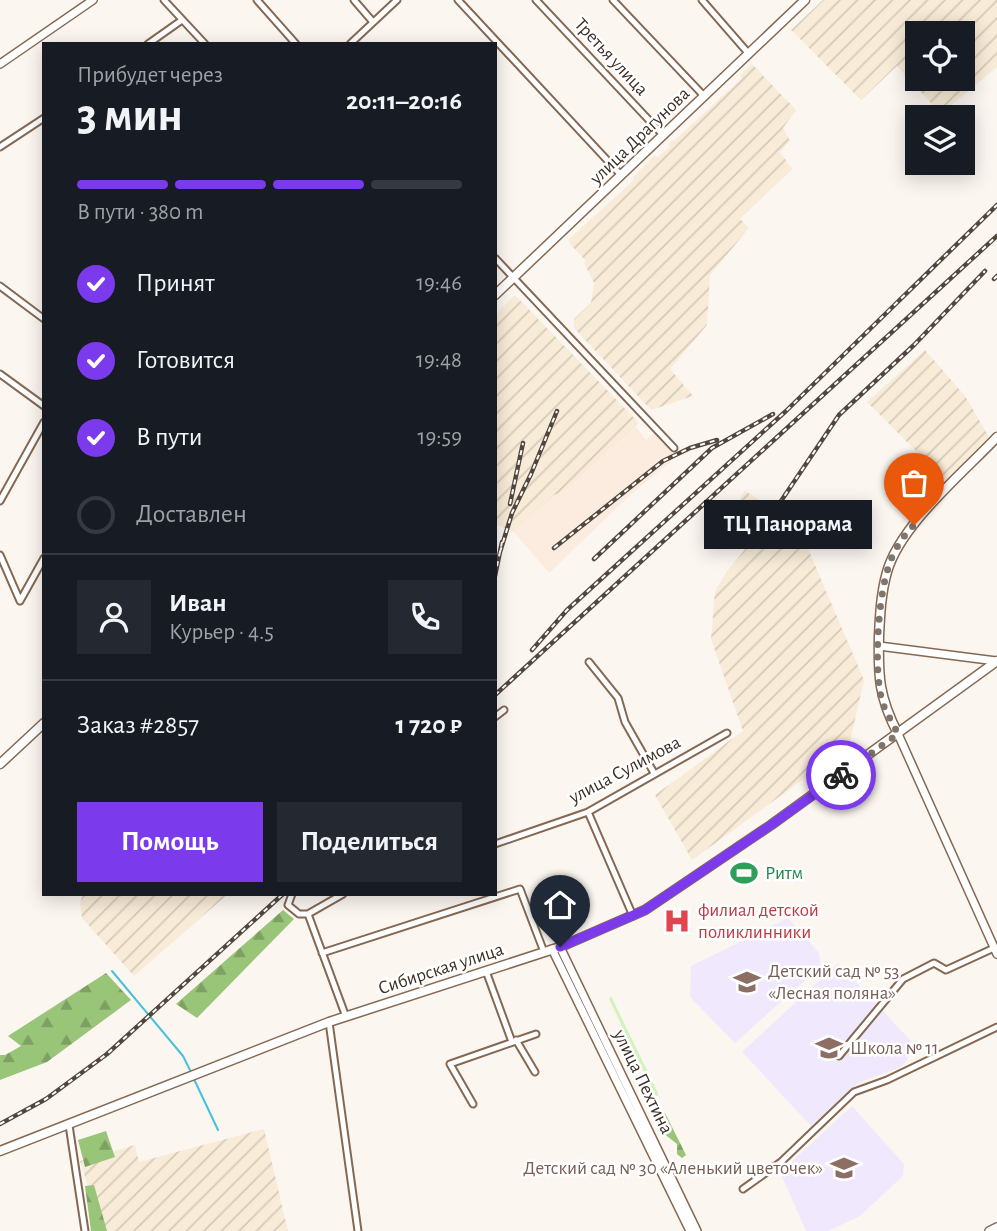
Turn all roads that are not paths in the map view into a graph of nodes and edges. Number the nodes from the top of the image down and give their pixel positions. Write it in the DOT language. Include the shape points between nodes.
graph roads {
  1 [pos="93,0"];
  2 [pos="163,0"];
  3 [pos="257,0"];
  4 [pos="354,0"];
  5 [pos="397,0"];
  6 [pos="458,0"];
  7 [pos="536,0"];
  8 [pos="613,0"];
  9 [pos="702,0"];
  10 [pos="805,0"];
  11 [pos="182,20"];
  12 [pos="373,22"];
  13 [pos="151,42"];
  14 [pos="203,42"];
  15 [pos="294,42"];
  16 [pos="353,42"];
  17 [pos="497,42"];
  18 [pos="497,42"];
  19 [pos="748,54"];
  20 [pos="0,64"];
  21 [pos="704,96"];
  22 [pos="42,119"];
  23 [pos="663,135"];
  24 [pos="0,147"];
  25 [pos="621,176"];
  26 [pos="497,260"];
  27 [pos="514,277"];
  28 [pos="0,286"];
  29 [pos="497,293"];
  30 [pos="42,318"];
  31 [pos="0,374"];
  32 [pos="42,405"];
  33 [pos="42,426"];
  34 [pos="997,437"];
  35 [pos="674,448"];
  36 [pos="0,501"];
  37 [pos="0,555"];
  38 [pos="42,562"];
  39 [pos="879,646"];
  40 [pos="996,661"];
  41 [pos="589,662"];
  42 [pos="504,710"];
  43 [pos="497,715"];
  44 [pos="42,725"];
  45 [pos="727,733"];
  46 [pos="898,734"];
  47 [pos="0,764"];
  48 [pos="654,773"];
  49 [pos="587,812"];
  50 [pos="497,843"];
  51 [pos="291,896"];
  52 [pos="340,896"];
  53 [pos="308,914"];
  54 [pos="633,916"];
  55 [pos="552,949"];
  56 [pos="996,951"];
  57 [pos="322,953"];
  58 [pos="486,971"];
  59 [pos="345,1017"];
  60 [pos="329,1022"];
  61 [pos="997,1027"];
  62 [pos="536,1034"];
  63 [pos="514,1041"];
  64 [pos="839,1056"];
  65 [pos="535,1072"];
  66 [pos="473,1104"];
  67 [pos="69,1125"];
  68 [pos="0,1151"];
  69 [pos="743,1189"];
  70 [pos="997,1227"];
  71 [pos="85,1231"];
  72 [pos="358,1231"];
  73 [pos="690,1231"];
  74 [pos="697,1231"];
  75 [pos="989,1231"];
  1 -- 20 [label="street"];
  2 -- 11 [label="street"];
  3 -- 15 [label="street"];
  4 -- 12 [label="street"];
  5 -- 12 [label="street"];
  6 -- 17 [label="street"];
  7 -- 23 [label="street, Третья улица"];
  8 -- 21 [label="street"];
  9 -- 19 [label="street"];
  10 -- 19 [label="main road, улица Драгунова"];
  11 -- 13 [label="street"];
  11 -- 14 [label="street"];
  12 -- 16 [label="street"];
  18 -- 25 [label="street"];
  19 -- 21 [label="main road, улица Драгунова"];
  21 -- 23 [label="main road, улица Драгунова"];
  22 -- 24 [label="street"];
  23 -- 25 [label="main road, улица Драгунова"];
  25 -- 27 [label="main road, улица Драгунова"];
  26 -- 27 [label="street"];
  27 -- 29 [label="main road, улица Драгунова"];
  27 -- 35 [label="street"];
  28 -- 30 [label="street"];
  31 -- 32 [label="street"];
  33 -- 36 [label="street"];
  34 -- 39 [label="main road" via="908,531 894,554 883,590"];
  37 -- 38 [label="street" via="20,601"];
  39 -- 40 [label="street"];
  39 -- 46 [label="main road" via="880,691"];
  40 -- 46 [label="main road, Сибирская улица"];
  41 -- 48 [label="street" via="618,698 625,722"];
  42 -- 43 [label="street"];
  44 -- 47 [label="main road"];
  45 -- 48 [label="street, улица Сулимова"];
  46 -- 54 [label="main road, Сибирская улица"];
  46 -- 56 [label="street"];
  48 -- 49 [label="street, улица Сулимова"];
  49 -- 50 [label="street, улица Сулимова"];
  49 -- 54 [label="street"];
  51 -- 53 [label="street" via="288,905 299,914"];
  52 -- 53 [label="street"];
  53 -- 57 [label="street"];
  54 -- 55 [label="main road, Сибирская улица"];
  55 -- 57 [label="street" via="520,889"];
  55 -- 58 [label="main road, Сибирская улица"];
  55 -- 73 [label="street, улица Пехтина"];
  55 -- 74 [label="street, улица Пехтина"];
  56 -- 64 [label="street" via="946,970 934,963 903,979"];
  57 -- 59 [label="street"];
  58 -- 59 [label="main road, Сибирская улица"];
  58 -- 63 [label="street"];
  59 -- 60 [label="main road, Сибирская улица"];
  60 -- 67 [label="main road, Сибирская улица"];
  60 -- 72 [label="street"];
  61 -- 69 [label="street" via="854,1091 781,1162"];
  62 -- 63 [label="street"];
  63 -- 65 [label="street"];
  63 -- 66 [label="street" via="450,1064"];
  67 -- 68 [label="main road, Сибирская улица"];
  67 -- 71 [label="street"];
  70 -- 75 [label="street"];
}
